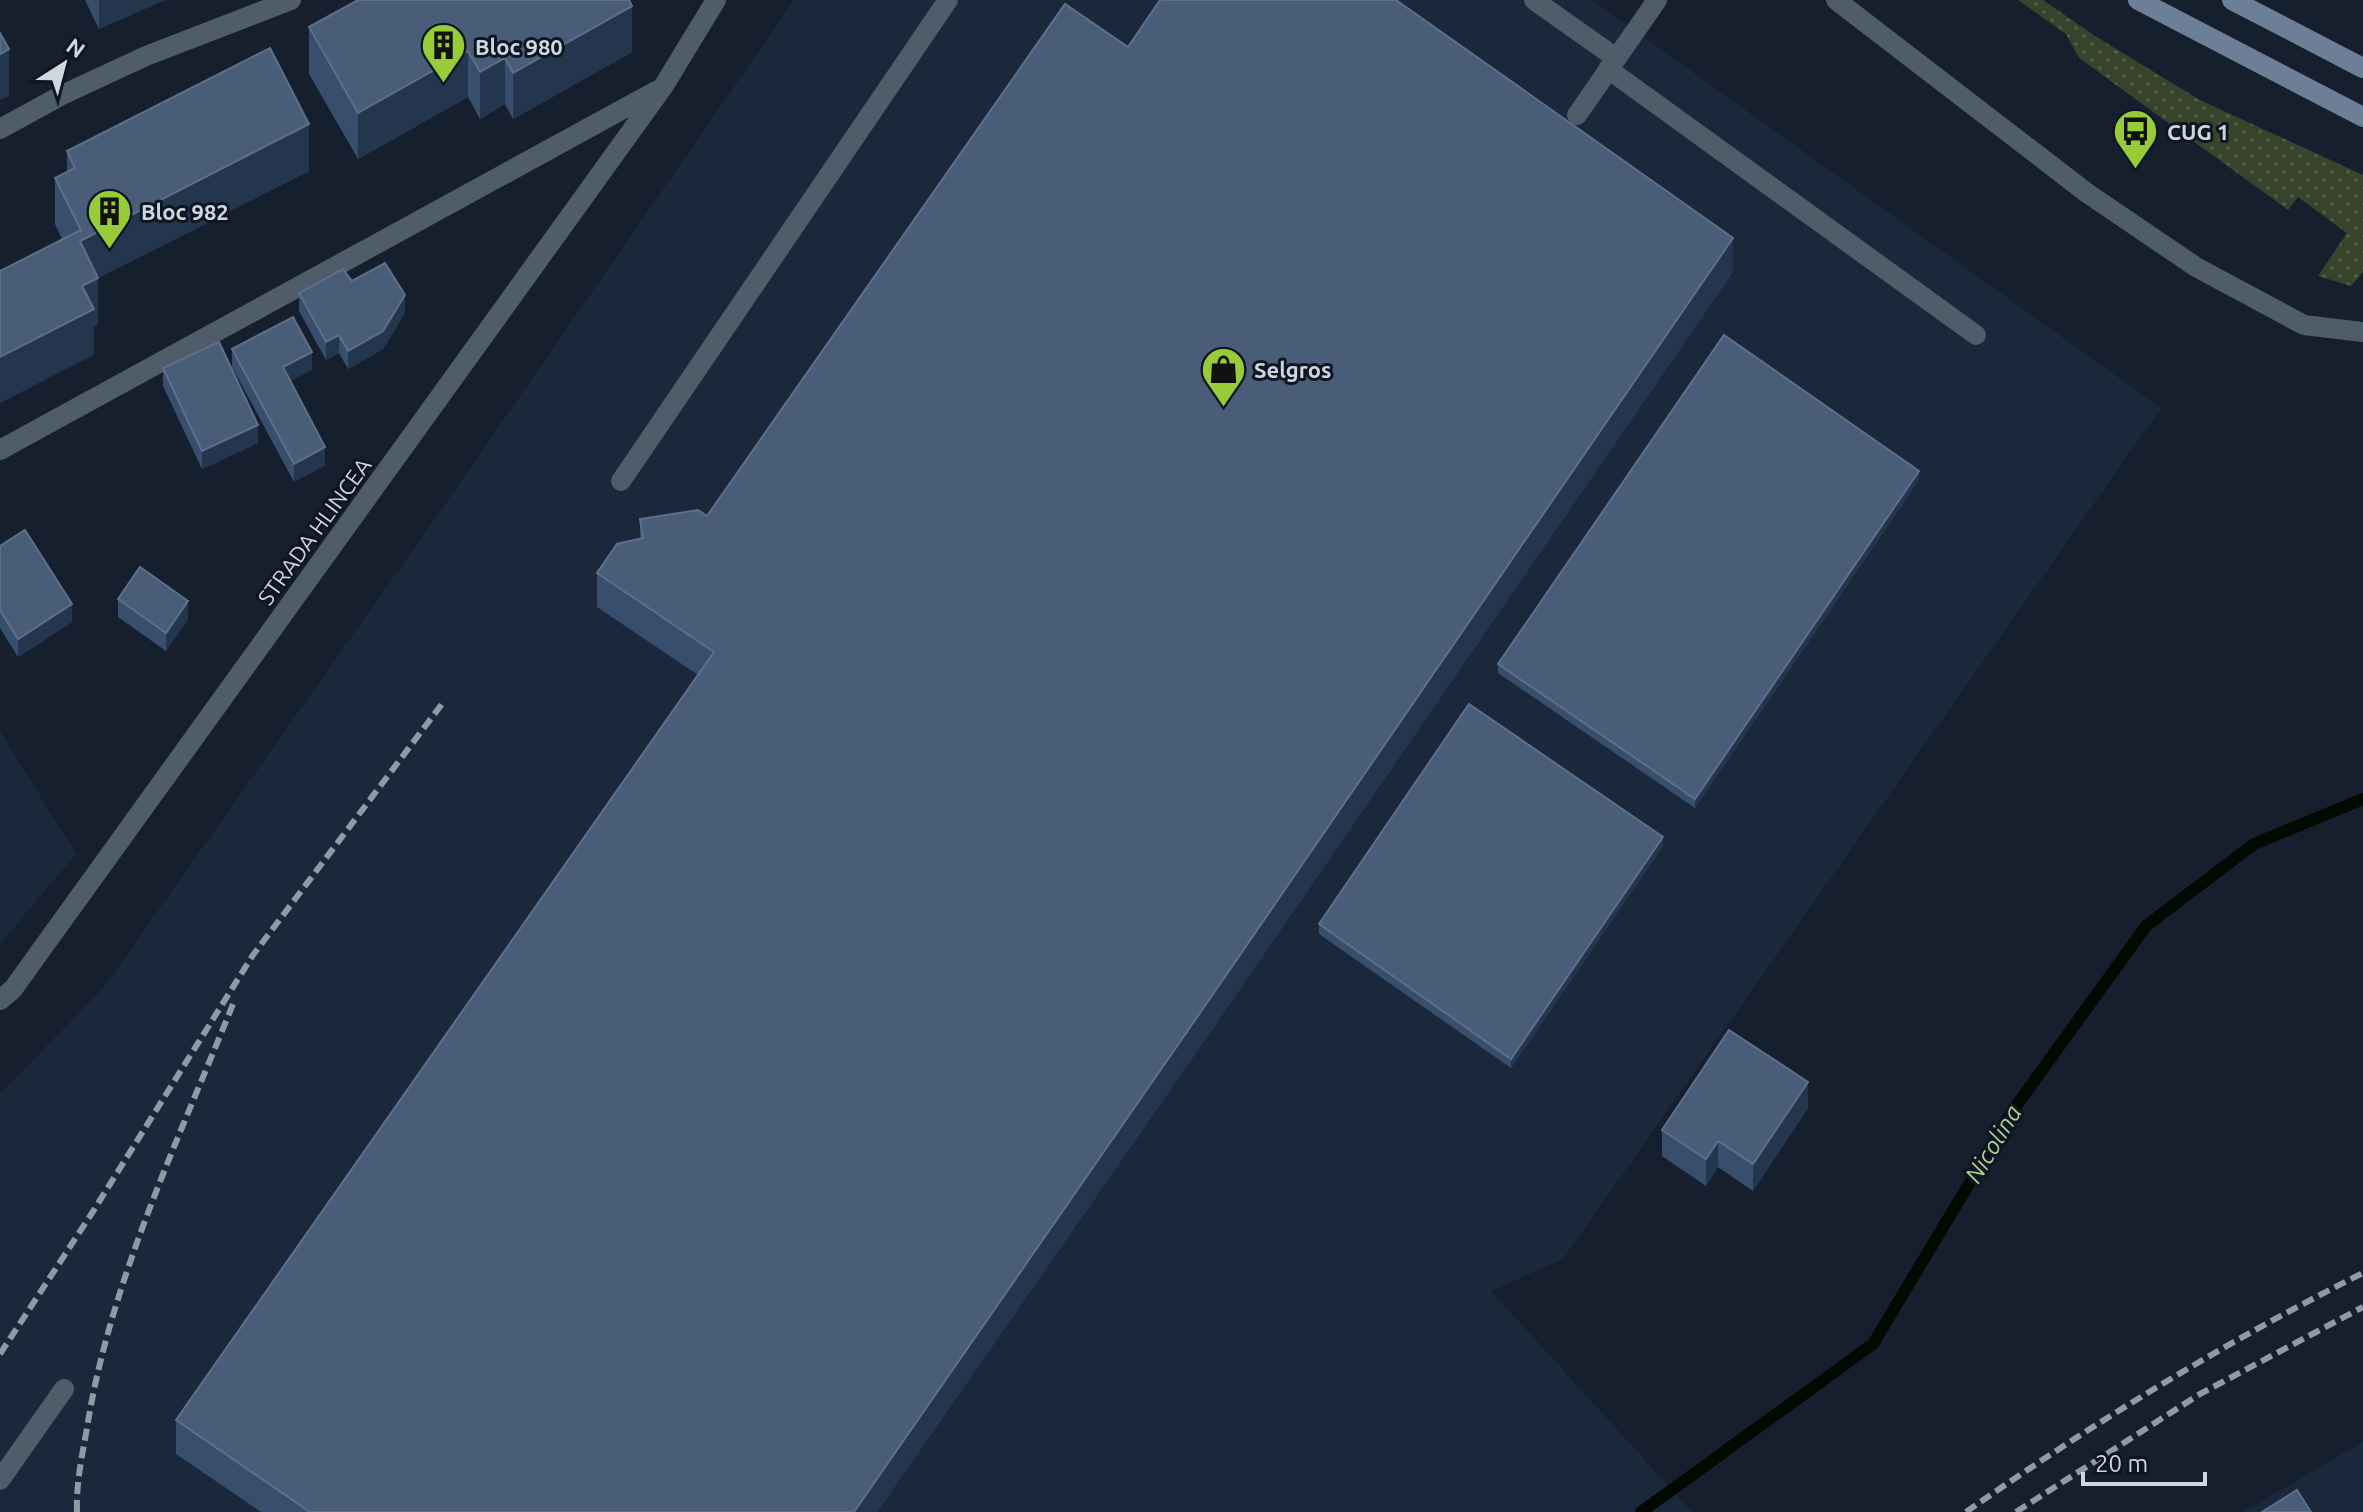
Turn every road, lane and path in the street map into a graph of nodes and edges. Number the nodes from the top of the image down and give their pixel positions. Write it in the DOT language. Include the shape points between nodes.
graph roads {
  1 [pos="291,0"];
  2 [pos="716,0"];
  3 [pos="948,0"];
  4 [pos="1534,0"];
  5 [pos="1657,0"];
  6 [pos="1836,0"];
  7 [pos="2138,0"];
  8 [pos="2232,0"];
  9 [pos="1612,64"];
  10 [pos="2363,68"];
  11 [pos="663,87"];
  12 [pos="1577,115"];
  13 [pos="2363,117"];
  14 [pos="0,129"];
  15 [pos="2363,332"];
  16 [pos="1976,335"];
  17 [pos="0,450"];
  18 [pos="621,481"];
  19 [pos="0,1000"];
  20 [pos="64,1389"];
  21 [pos="0,1480"];
  1 -- 14 [label="street" via="146,56"];
  2 -- 11 [label="street, STRADA HLINCEA"];
  3 -- 18 [label="street"];
  4 -- 9 [label="street"];
  5 -- 9 [label="street"];
  6 -- 15 [label="street" via="2087,193 2196,267 2304,325"];
  7 -- 13 [label="main road"];
  8 -- 10 [label="main road"];
  9 -- 12 [label="street"];
  9 -- 16 [label="street"];
  11 -- 17 [label="street, STRADA HLINCEA"];
  11 -- 19 [label="street, STRADA HLINCEA" via="23,976"];
  20 -- 21 [label="street"];
}
